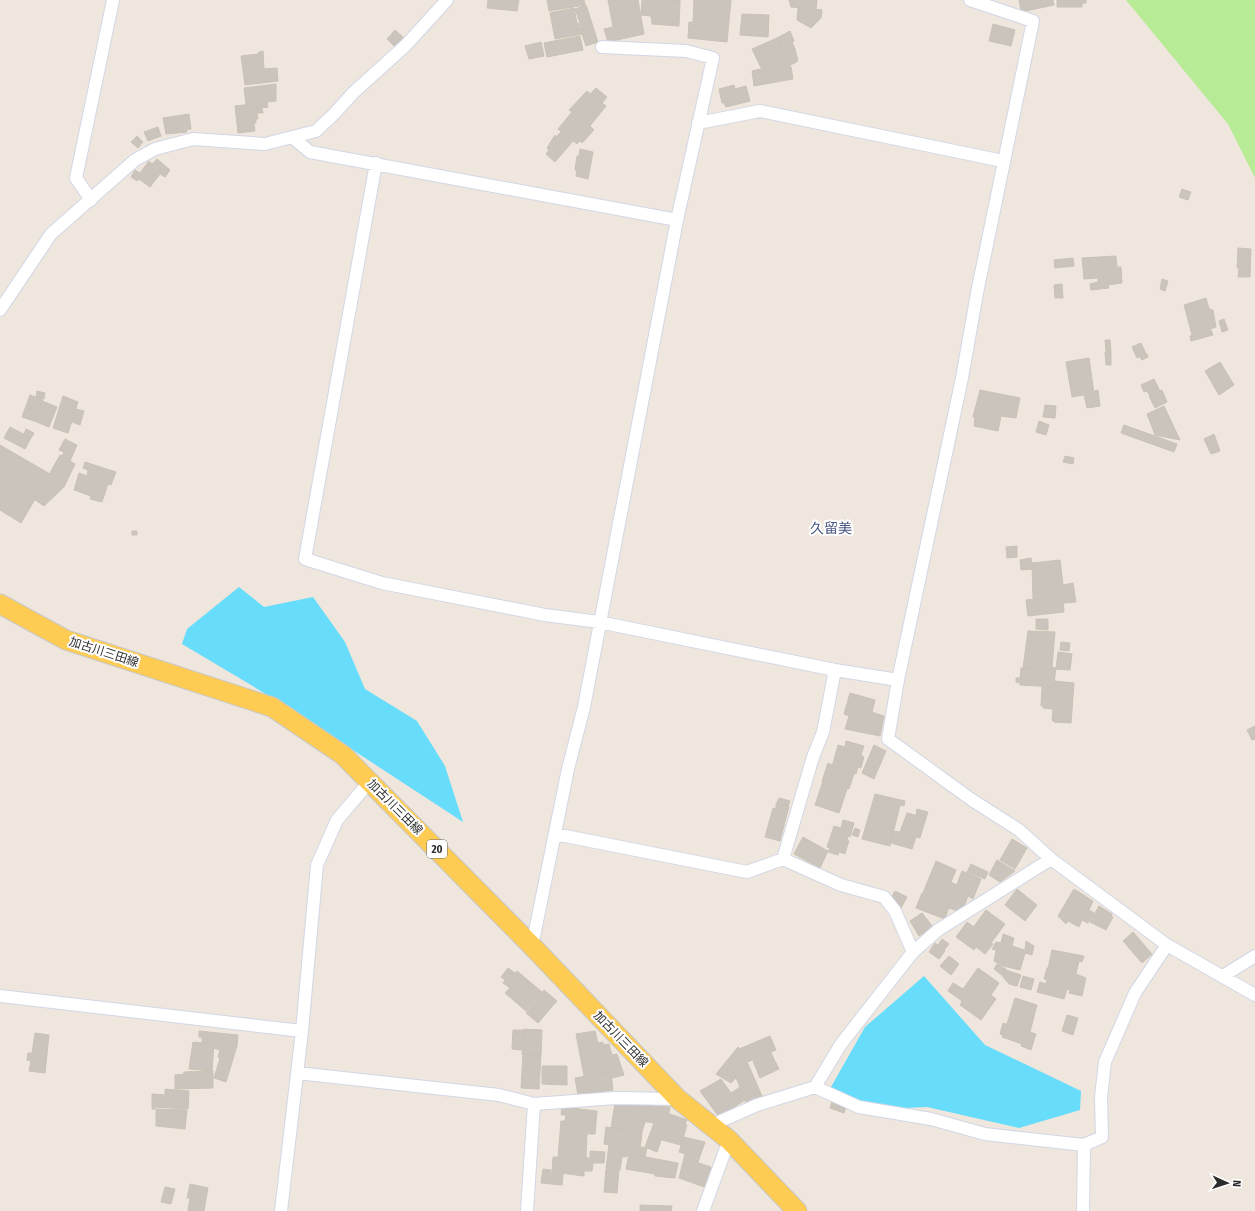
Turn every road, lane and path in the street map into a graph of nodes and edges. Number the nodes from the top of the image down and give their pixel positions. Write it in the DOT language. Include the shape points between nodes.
graph roads {
  1 [pos="113,0"];
  2 [pos="448,0"];
  3 [pos="970,0"];
  4 [pos="602,47"];
  5 [pos="698,123"];
  6 [pos="292,137"];
  7 [pos="1003,161"];
  8 [pos="376,163"];
  9 [pos="91,200"];
  10 [pos="677,220"];
  11 [pos="0,310"];
  12 [pos="0,604"];
  13 [pos="599,622"];
  14 [pos="835,670"];
  15 [pos="898,680"];
  16 [pos="370,781"];
  17 [pos="555,834"];
  18 [pos="783,859"];
  19 [pos="1051,860"];
  20 [pos="1167,945"];
  21 [pos="532,946"];
  22 [pos="913,952"];
  23 [pos="1255,956"];
  24 [pos="1223,976"];
  25 [pos="1255,995"];
  26 [pos="0,996"];
  27 [pos="302,1031"];
  28 [pos="297,1073"];
  29 [pos="816,1087"];
  30 [pos="678,1099"];
  31 [pos="534,1104"];
  32 [pos="712,1125"];
  33 [pos="729,1140"];
  34 [pos="1084,1145"];
  35 [pos="281,1211"];
  36 [pos="527,1211"];
  37 [pos="703,1211"];
  38 [pos="797,1211"];
  39 [pos="1083,1211"];
  1 -- 9 [label="street" via="76,178"];
  2 -- 6 [label="street" via="406,45 316,131"];
  3 -- 7 [label="street" via="1032,21"];
  4 -- 5 [label="street" via="686,51 712,58"];
  5 -- 7 [label="street" via="760,111"];
  5 -- 10 [label="street"];
  6 -- 8 [label="street" via="310,152"];
  6 -- 9 [label="street" via="265,144 193,140 155,149 135,160"];
  7 -- 15 [label="street" via="962,378"];
  8 -- 10 [label="street"];
  8 -- 13 [label="street" via="305,558 382,582 545,616"];
  9 -- 11 [label="street" via="51,234"];
  10 -- 13 [label="street"];
  12 -- 16 [label="main road, 加古川三田線 / 20" via="66,640 272,707 343,755"];
  13 -- 14 [label="street"];
  13 -- 17 [label="street" via="584,707 568,768"];
  14 -- 15 [label="street"];
  14 -- 18 [label="street" via="823,732 813,757"];
  15 -- 19 [label="street" via="888,739 972,800 1019,830"];
  16 -- 21 [label="main road, 加古川三田線 / 20"];
  16 -- 27 [label="street" via="337,820 317,865"];
  17 -- 18 [label="street" via="747,872"];
  17 -- 21 [label="street"];
  18 -- 22 [label="street" via="841,885 884,897 895,911"];
  19 -- 20 [label="street"];
  19 -- 22 [label="street" via="938,930"];
  20 -- 24 [label="street"];
  20 -- 34 [label="street" via="1135,993 1105,1062 1101,1097 1102,1137"];
  21 -- 30 [label="main road, 加古川三田線 / 20"];
  22 -- 29 [label="street" via="841,1044"];
  23 -- 24 [label="street"];
  24 -- 25 [label="street"];
  26 -- 27 [label="street"];
  27 -- 28 [label="street"];
  28 -- 31 [label="street" via="499,1095"];
  28 -- 35 [label="street"];
  29 -- 32 [label="street" via="757,1105"];
  29 -- 34 [label="street" via="859,1107 931,1119 985,1134"];
  30 -- 31 [label="street" via="615,1098"];
  30 -- 32 [label="main road, 加古川三田線 / 20"];
  31 -- 36 [label="street"];
  32 -- 33 [label="main road, 加古川三田線 / 20"];
  33 -- 37 [label="street"];
  33 -- 38 [label="main road, 加古川三田線 / 20"];
  34 -- 39 [label="street"];
}
